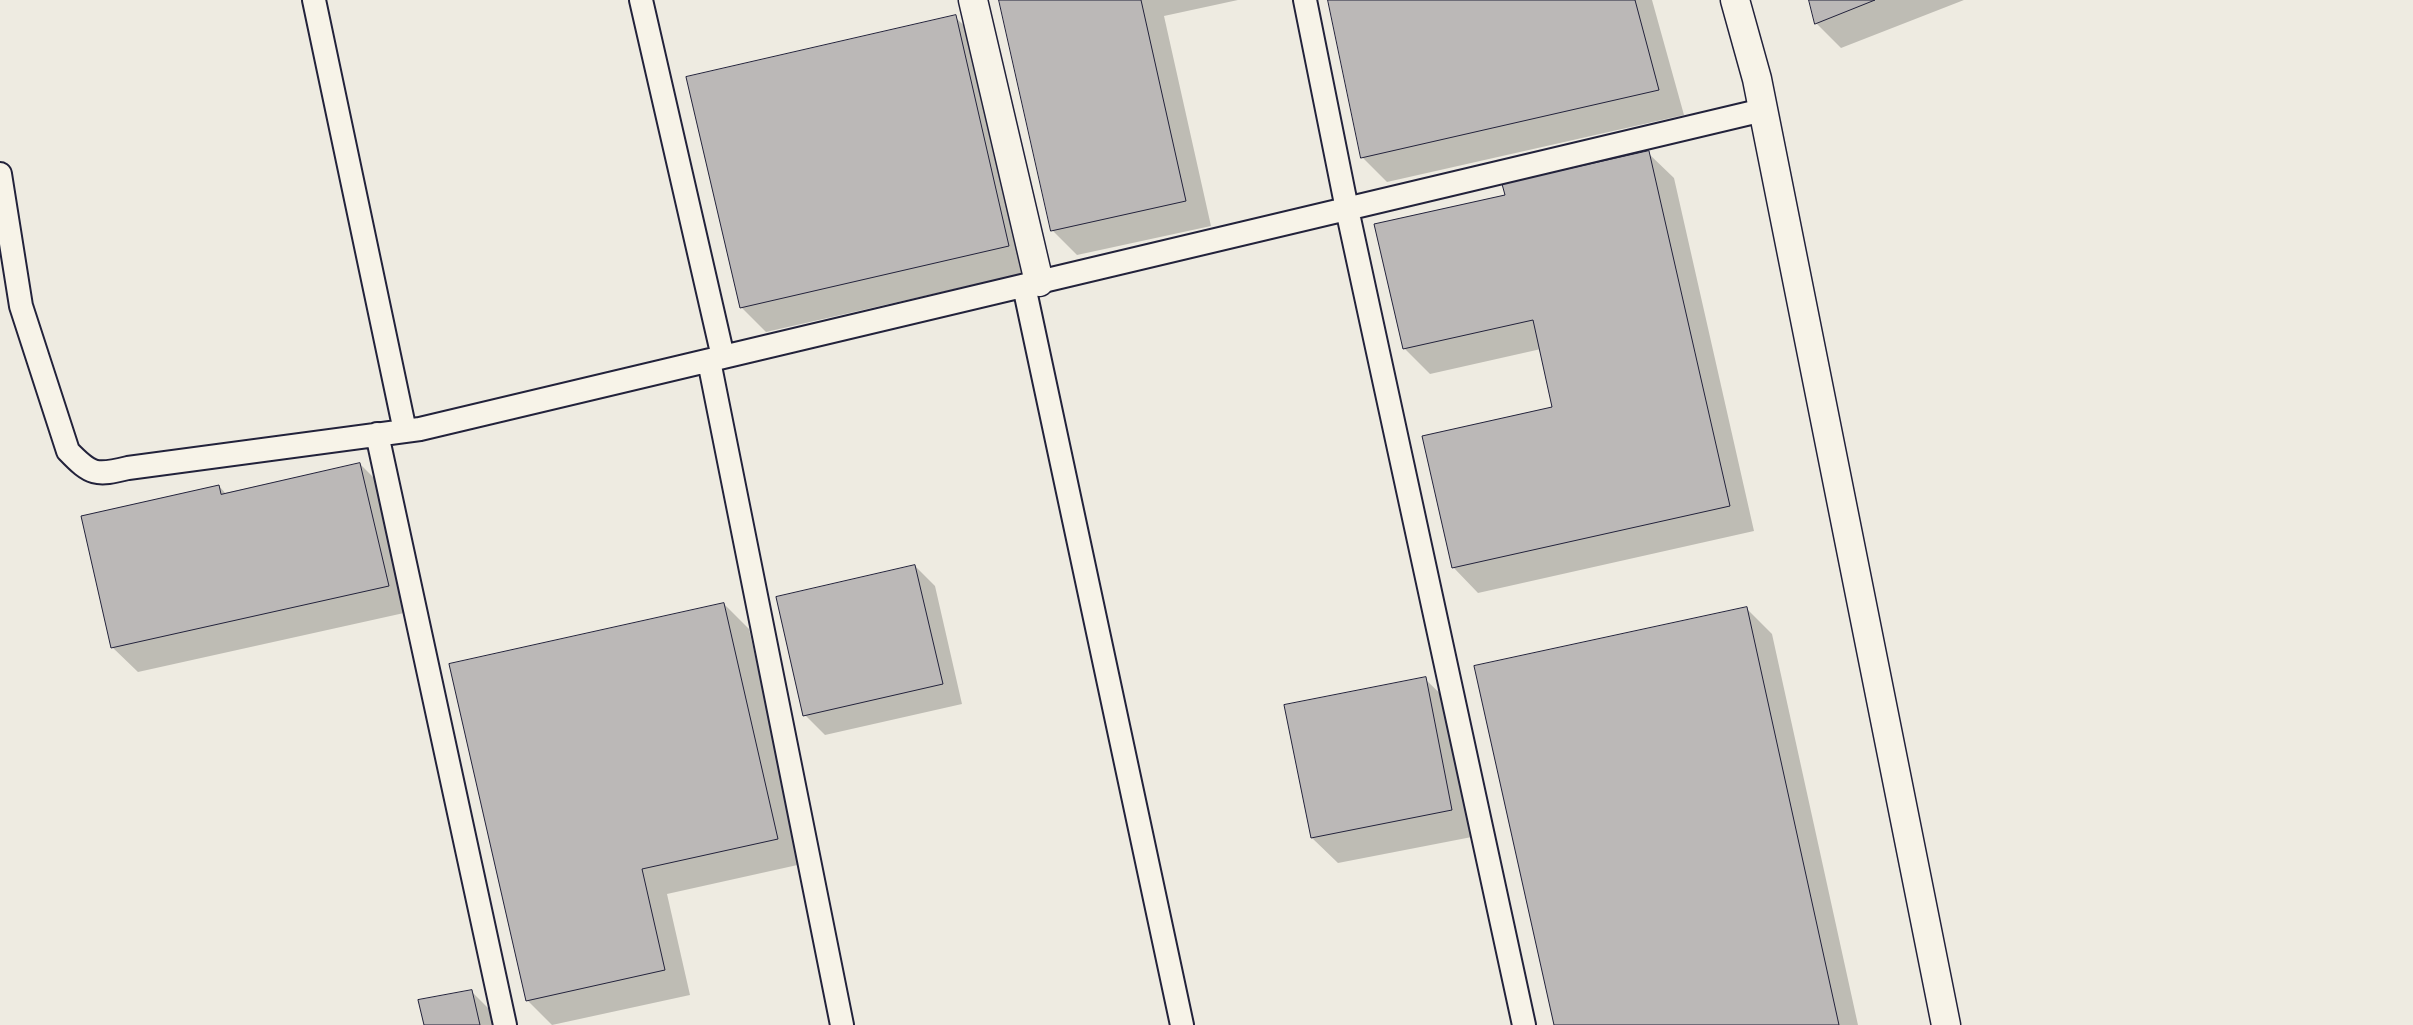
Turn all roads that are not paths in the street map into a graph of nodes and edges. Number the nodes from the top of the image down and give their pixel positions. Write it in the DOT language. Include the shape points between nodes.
graph roads {
  1 [pos="314,0"];
  2 [pos="640,0"];
  3 [pos="973,0"];
  4 [pos="1305,0"];
  5 [pos="1735,0"];
  6 [pos="1763,110"];
  7 [pos="0,174"];
  8 [pos="1347,209"];
  9 [pos="1032,284"];
  10 [pos="716,359"];
  11 [pos="405,431"];
  12 [pos="377,434"];
  13 [pos="505,1025"];
  14 [pos="842,1025"];
  15 [pos="1182,1025"];
  16 [pos="1524,1025"];
  17 [pos="1946,1025"];
  1 -- 11 [label="lane"];
  2 -- 10 [label="lane"];
  3 -- 9 [label="main road"];
  4 -- 8 [label="lane"];
  5 -- 6 [label="main road"];
  6 -- 8 [label="lane"];
  6 -- 17 [label="main road"];
  7 -- 12 [label="lane" via="21,306 68,451 84,468 103,474"];
  8 -- 9 [label="lane"];
  8 -- 16 [label="lane"];
  9 -- 10 [label="lane"];
  9 -- 15 [label="lane"];
  10 -- 11 [label="lane"];
  10 -- 14 [label="lane"];
  11 -- 12 [label="lane"];
  12 -- 13 [label="lane"];
}
